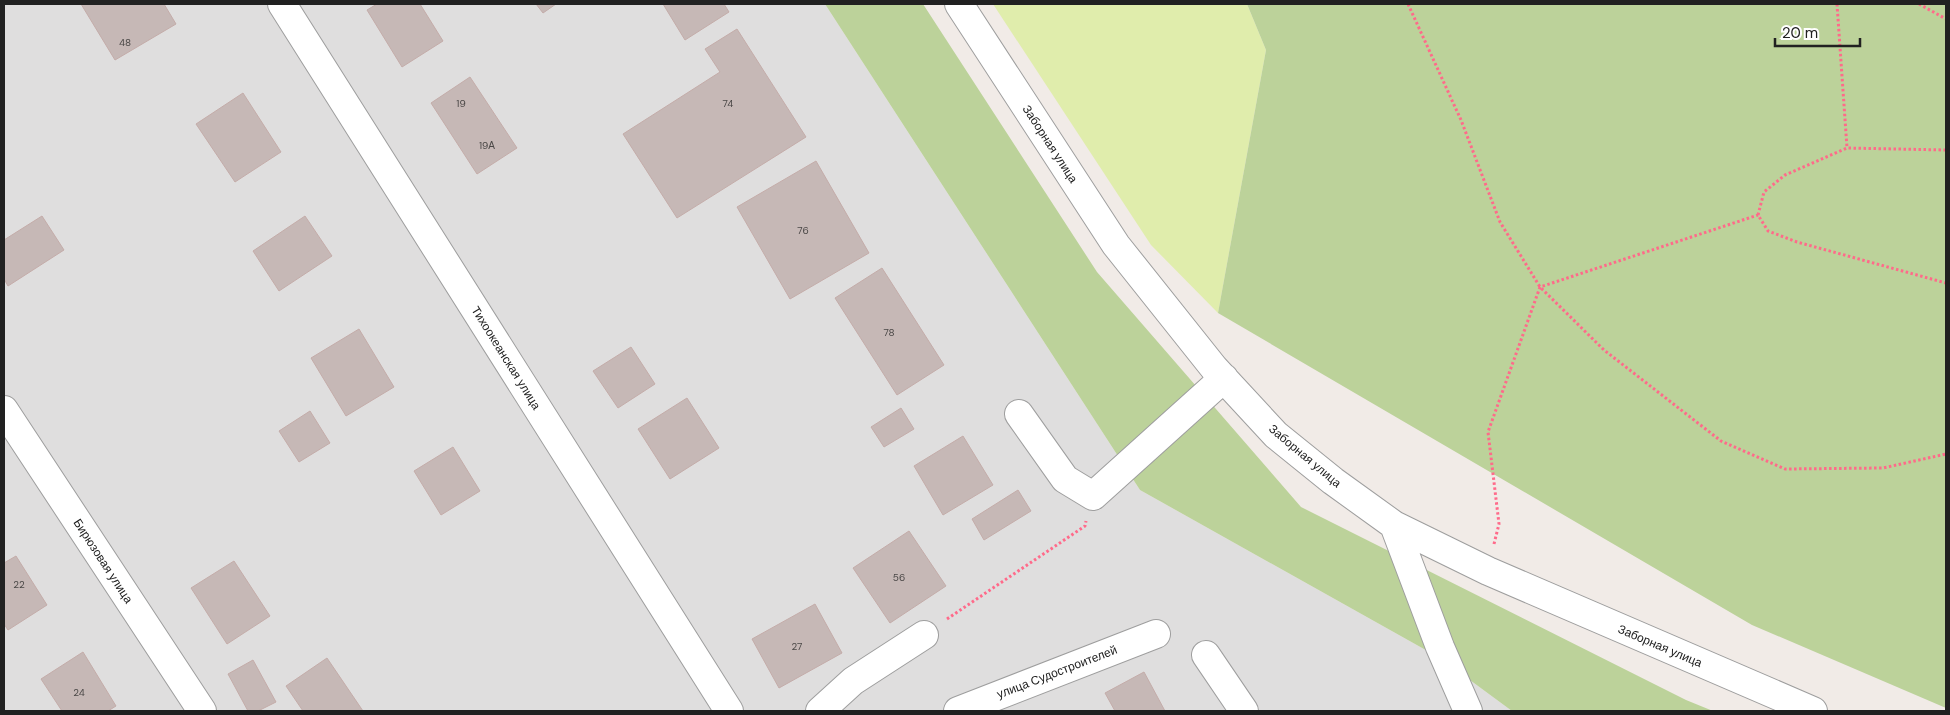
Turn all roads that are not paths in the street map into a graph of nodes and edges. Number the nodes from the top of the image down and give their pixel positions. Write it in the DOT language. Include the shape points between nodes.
graph roads {
  1 [pos="282,4"];
  2 [pos="959,4"];
  3 [pos="1224,378"];
  4 [pos="4,410"];
  5 [pos="1019,414"];
  6 [pos="1394,525"];
  7 [pos="1156,634"];
  8 [pos="924,635"];
  9 [pos="1206,655"];
  10 [pos="202,711"];
  11 [pos="729,711"];
  12 [pos="820,711"];
  13 [pos="958,711"];
  14 [pos="1244,711"];
  15 [pos="1468,711"];
  16 [pos="1813,711"];
  1 -- 11 [label="street, Тихоокеанская улица"];
  2 -- 3 [label="street, Заборная улица" via="1116,245"];
  3 -- 5 [label="street" via="1093,496 1065,479"];
  3 -- 6 [label="street, Заборная улица" via="1276,435"];
  4 -- 10 [label="street, Бирюзовая улица"];
  6 -- 15 [label="street" via="1440,648"];
  6 -- 16 [label="street, Заборная улица" via="1488,571"];
  7 -- 13 [label="street, улица Судостроителей"];
  8 -- 12 [label="street" via="853,681"];
  9 -- 14 [label="street"];
}
